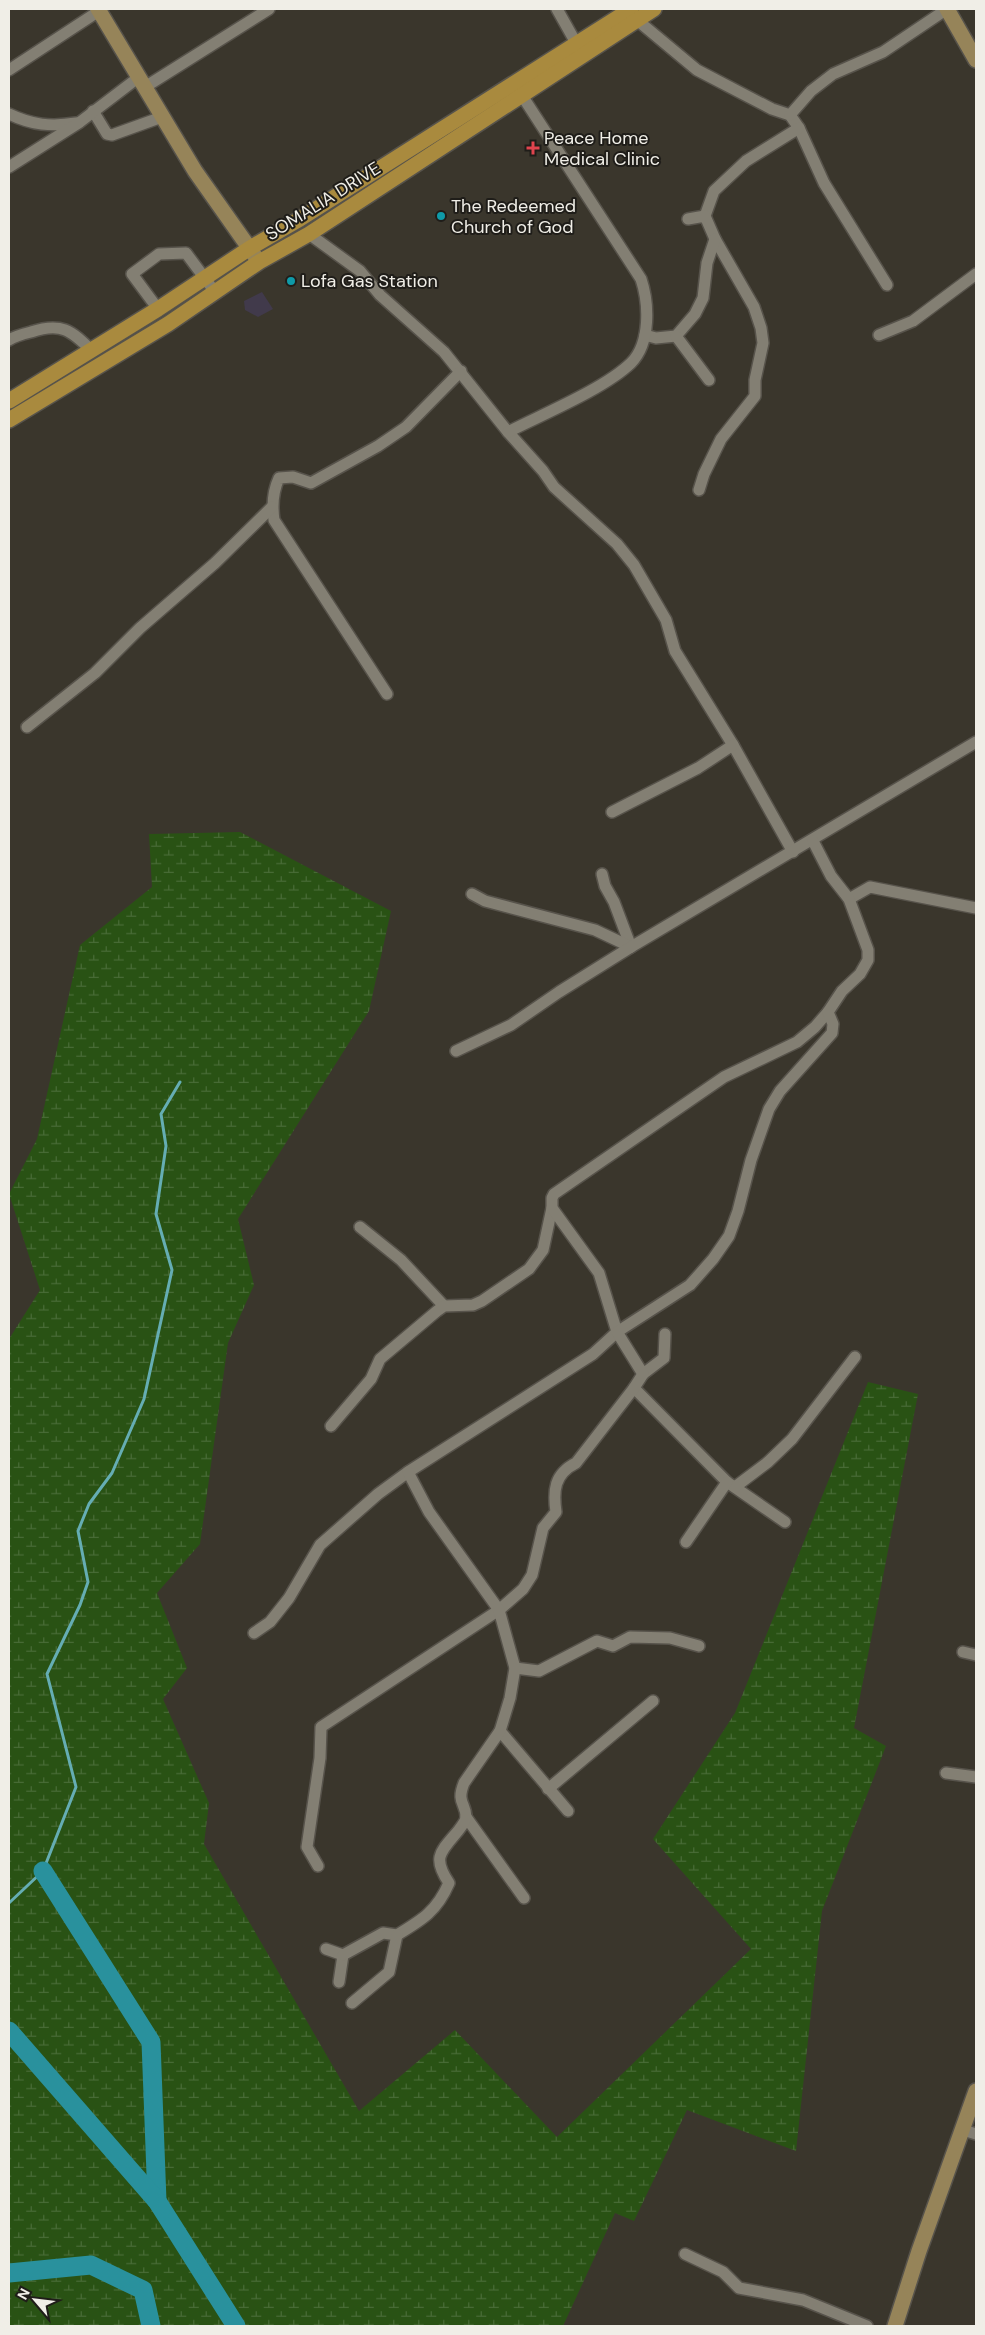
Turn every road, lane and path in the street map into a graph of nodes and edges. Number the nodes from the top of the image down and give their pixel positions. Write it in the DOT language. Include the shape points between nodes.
graph roads {
  1 [pos="270,9"];
  2 [pos="557,9"];
  3 [pos="654,9"];
  4 [pos="947,9"];
  5 [pos="98,10"];
  6 [pos="634,14"];
  7 [pos="579,48"];
  8 [pos="976,60"];
  9 [pos="9,70"];
  10 [pos="142,82"];
  11 [pos="521,94"];
  12 [pos="93,111"];
  13 [pos="9,114"];
  14 [pos="790,115"];
  15 [pos="162,117"];
  16 [pos="80,122"];
  17 [pos="800,128"];
  18 [pos="9,167"];
  19 [pos="705,216"];
  20 [pos="688,220"];
  21 [pos="309,234"];
  22 [pos="715,240"];
  23 [pos="250,248"];
  24 [pos="260,262"];
  25 [pos="976,274"];
  26 [pos="207,279"];
  27 [pos="887,285"];
  28 [pos="215,292"];
  29 [pos="158,309"];
  30 [pos="644,335"];
  31 [pos="879,335"];
  32 [pos="676,336"];
  33 [pos="9,340"];
  34 [pos="92,351"];
  35 [pos="461,371"];
  36 [pos="710,380"];
  37 [pos="9,401"];
  38 [pos="9,420"];
  39 [pos="508,432"];
  40 [pos="699,490"];
  41 [pos="272,507"];
  42 [pos="387,694"];
  43 [pos="27,727"];
  44 [pos="976,742"];
  45 [pos="732,745"];
  46 [pos="612,812"];
  47 [pos="813,841"];
  48 [pos="793,852"];
  49 [pos="602,874"];
  50 [pos="472,894"];
  51 [pos="849,899"];
  52 [pos="976,908"];
  53 [pos="632,947"];
  54 [pos="828,1012"];
  55 [pos="456,1050"];
  56 [pos="552,1208"];
  57 [pos="360,1227"];
  58 [pos="444,1306"];
  59 [pos="617,1332"];
  60 [pos="665,1334"];
  61 [pos="855,1357"];
  62 [pos="643,1374"];
  63 [pos="634,1388"];
  64 [pos="331,1426"];
  65 [pos="408,1472"];
  66 [pos="731,1485"];
  67 [pos="785,1522"];
  68 [pos="686,1542"];
  69 [pos="499,1610"];
  70 [pos="254,1633"];
  71 [pos="699,1646"];
  72 [pos="963,1652"];
  73 [pos="976,1655"];
  74 [pos="515,1668"];
  75 [pos="653,1701"];
  76 [pos="500,1731"];
  77 [pos="946,1773"];
  78 [pos="976,1777"];
  79 [pos="548,1789"];
  80 [pos="568,1812"];
  81 [pos="466,1817"];
  82 [pos="318,1866"];
  83 [pos="524,1898"];
  84 [pos="397,1936"];
  85 [pos="326,1949"];
  86 [pos="343,1955"];
  87 [pos="339,1982"];
  88 [pos="352,2003"];
  89 [pos="976,2091"];
  90 [pos="970,2132"];
  91 [pos="685,2254"];
  92 [pos="867,2326"];
  93 [pos="895,2326"];
  1 -- 10 [label="street"];
  2 -- 7 [label="street"];
  3 -- 6 [label="main road, SOMALIA DRIVE"];
  4 -- 8 [label="street"];
  4 -- 14 [label="street" via="883,52 833,74 811,91"];
  5 -- 9 [label="street"];
  5 -- 10 [label="street"];
  6 -- 7 [label="main road, SOMALIA DRIVE"];
  6 -- 14 [label="street" via="697,70"];
  7 -- 11 [label="main road, SOMALIA DRIVE"];
  7 -- 23 [label="main road, SOMALIA DRIVE"];
  10 -- 12 [label="street"];
  10 -- 15 [label="street"];
  11 -- 21 [label="main road, SOMALIA DRIVE"];
  11 -- 30 [label="street" via="641,279 645,292"];
  12 -- 15 [label="street" via="107,134 112,135"];
  12 -- 16 [label="street"];
  13 -- 16 [label="street" via="38,125"];
  14 -- 17 [label="street"];
  15 -- 23 [label="street" via="195,171"];
  16 -- 18 [label="street"];
  17 -- 19 [label="street" via="740,167 714,191"];
  17 -- 27 [label="street" via="824,183"];
  19 -- 20 [label="street"];
  19 -- 22 [label="street"];
  21 -- 24 [label="main road, SOMALIA DRIVE"];
  21 -- 35 [label="street" via="360,271"];
  22 -- 32 [label="street" via="707,263 703,298 695,314"];
  22 -- 40 [label="street" via="754,306 763,344 755,396 721,439"];
  23 -- 24 [label="street"];
  23 -- 26 [label="main road, SOMALIA DRIVE"];
  24 -- 28 [label="main road, SOMALIA DRIVE"];
  25 -- 31 [label="street" via="914,320"];
  26 -- 28 [label="street"];
  26 -- 29 [label="main road, SOMALIA DRIVE"];
  26 -- 29 [label="street" via="186,253 158,254 132,274"];
  28 -- 38 [label="main road, SOMALIA DRIVE"];
  29 -- 34 [label="main road, SOMALIA DRIVE"];
  30 -- 32 [label="street" via="656,338"];
  30 -- 39 [label="street" via="632,362 604,383"];
  32 -- 36 [label="street"];
  33 -- 34 [label="street" via="49,326 78,336"];
  34 -- 37 [label="main road, SOMALIA DRIVE"];
  35 -- 39 [label="street"];
  35 -- 41 [label="street" via="416,419 378,446 311,483 293,477 280,478"];
  39 -- 45 [label="street" via="554,487 617,544 634,565 666,620 675,651"];
  41 -- 42 [label="street" via="274,520"];
  41 -- 43 [label="street" via="140,628 95,674"];
  44 -- 47 [label="street"];
  45 -- 46 [label="street" via="698,768"];
  45 -- 48 [label="street"];
  47 -- 48 [label="street"];
  47 -- 51 [label="street" via="831,876"];
  48 -- 53 [label="street"];
  49 -- 53 [label="street"];
  50 -- 53 [label="street" via="485,901 595,930"];
  51 -- 52 [label="street" via="870,887"];
  51 -- 54 [label="street" via="868,950 868,960"];
  53 -- 55 [label="street" via="511,1025"];
  54 -- 56 [label="street" via="797,1042 724,1077 564,1186 554,1194"];
  54 -- 59 [label="street" via="833,1024 832,1033 780,1091 769,1109 738,1211 724,1244 690,1285"];
  56 -- 58 [label="street" via="543,1250 529,1269 473,1304"];
  56 -- 59 [label="street" via="599,1273"];
  57 -- 58 [label="street" via="401,1260"];
  58 -- 64 [label="street" via="380,1358 371,1379"];
  59 -- 62 [label="street"];
  59 -- 65 [label="street" via="593,1354"];
  60 -- 62 [label="street" via="664,1358"];
  61 -- 66 [label="street" via="792,1439 768,1462"];
  62 -- 63 [label="street"];
  63 -- 66 [label="street"];
  63 -- 69 [label="street" via="576,1463 560,1476 554,1492 556,1512 542,1528 532,1575 523,1589"];
  65 -- 69 [label="street" via="429,1512"];
  65 -- 70 [label="street" via="320,1546 289,1598 270,1622"];
  66 -- 67 [label="street"];
  66 -- 68 [label="street"];
  69 -- 74 [label="street"];
  69 -- 82 [label="street" via="321,1727 320,1758 307,1847"];
  71 -- 74 [label="street" via="670,1638 630,1637 612,1646 597,1642 540,1671"];
  72 -- 73 [label="street"];
  74 -- 76 [label="street"];
  75 -- 79 [label="street"];
  76 -- 79 [label="street"];
  76 -- 81 [label="street" via="460,1793"];
  77 -- 78 [label="street"];
  79 -- 80 [label="street"];
  81 -- 83 [label="street"];
  81 -- 84 [label="street" via="438,1860 440,1870 449,1883 446,1890 432,1913"];
  84 -- 86 [label="street" via="382,1933"];
  84 -- 88 [label="street" via="389,1972"];
  85 -- 86 [label="street"];
  86 -- 87 [label="street"];
  89 -- 90 [label="street"];
  90 -- 93 [label="street" via="919,2251"];
  91 -- 92 [label="street" via="723,2272 740,2288 803,2300"];
}
